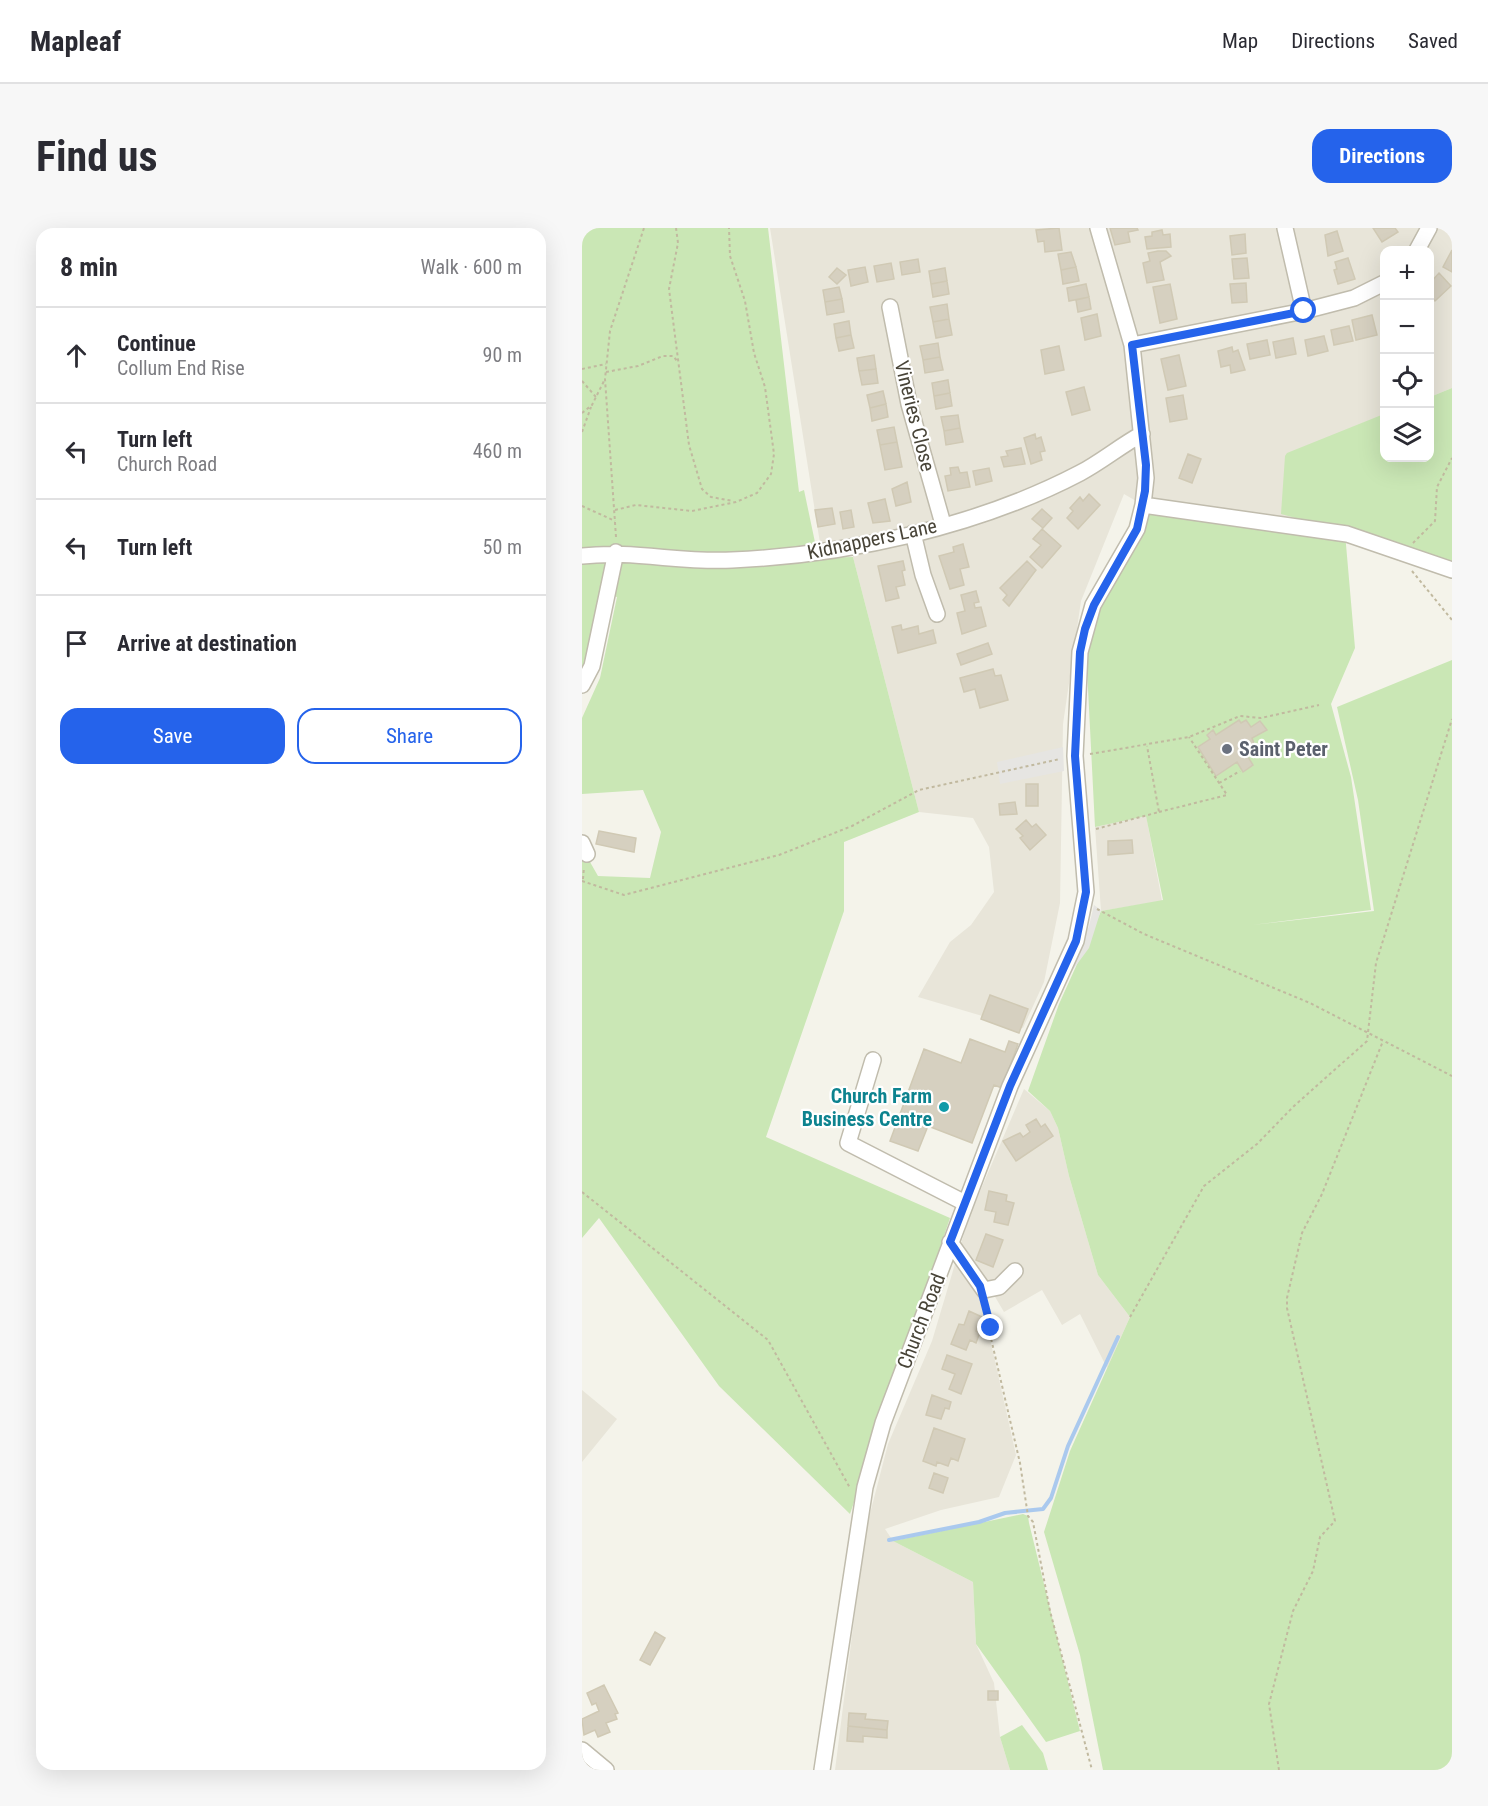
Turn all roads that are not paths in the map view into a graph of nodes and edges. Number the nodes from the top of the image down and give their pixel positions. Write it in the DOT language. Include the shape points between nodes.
graph roads {
  1 [pos="1098,228"];
  2 [pos="1286,228"];
  3 [pos="1429,228"];
  4 [pos="1419,246"];
  5 [pos="1380,285"];
  6 [pos="890,307"];
  7 [pos="1304,311"];
  8 [pos="1132,345"];
  9 [pos="1142,434"];
  10 [pos="1143,505"];
  11 [pos="943,524"];
  12 [pos="913,533"];
  13 [pos="616,552"];
  14 [pos="582,556"];
  15 [pos="1452,570"];
  16 [pos="937,614"];
  17 [pos="582,685"];
  18 [pos="873,1060"];
  19 [pos="964,1203"];
  20 [pos="950,1242"];
  21 [pos="1015,1271"];
  22 [pos="582,1750"];
  23 [pos="606,1770"];
  24 [pos="822,1770"];
  1 -- 8 [label="street, Church Road"];
  2 -- 7 [label="street"];
  3 -- 4 [label="street"];
  5 -- 7 [label="street" via="1354,298"];
  6 -- 11 [label="street, Vineries Close" via="909,405"];
  7 -- 8 [label="street"];
  8 -- 9 [label="street, Church Road"];
  9 -- 10 [label="street, Church Road" via="1146,478"];
  9 -- 11 [label="street, Kidnappers Lane" via="1080,473 993,510"];
  10 -- 15 [label="street" via="1347,534"];
  10 -- 19 [label="street, Church Road" via="1132,541 1094,605 1085,629 1078,676 1075,756 1084,903 1076,941 1010,1086"];
  11 -- 12 [label="street, Kidnappers Lane"];
  12 -- 13 [label="street, Kidnappers Lane" via="819,553 730,560"];
  12 -- 16 [label="street"];
  13 -- 14 [label="street, Kidnappers Lane"];
  13 -- 17 [label="street" via="592,666"];
  18 -- 19 [label="street" via="848,1143"];
  19 -- 20 [label="street, Church Road"];
  20 -- 21 [label="street" via="984,1290 995,1289"];
  20 -- 24 [label="street, Church Road" via="883,1423 865,1487"];
  22 -- 23 [label="street"];
}
